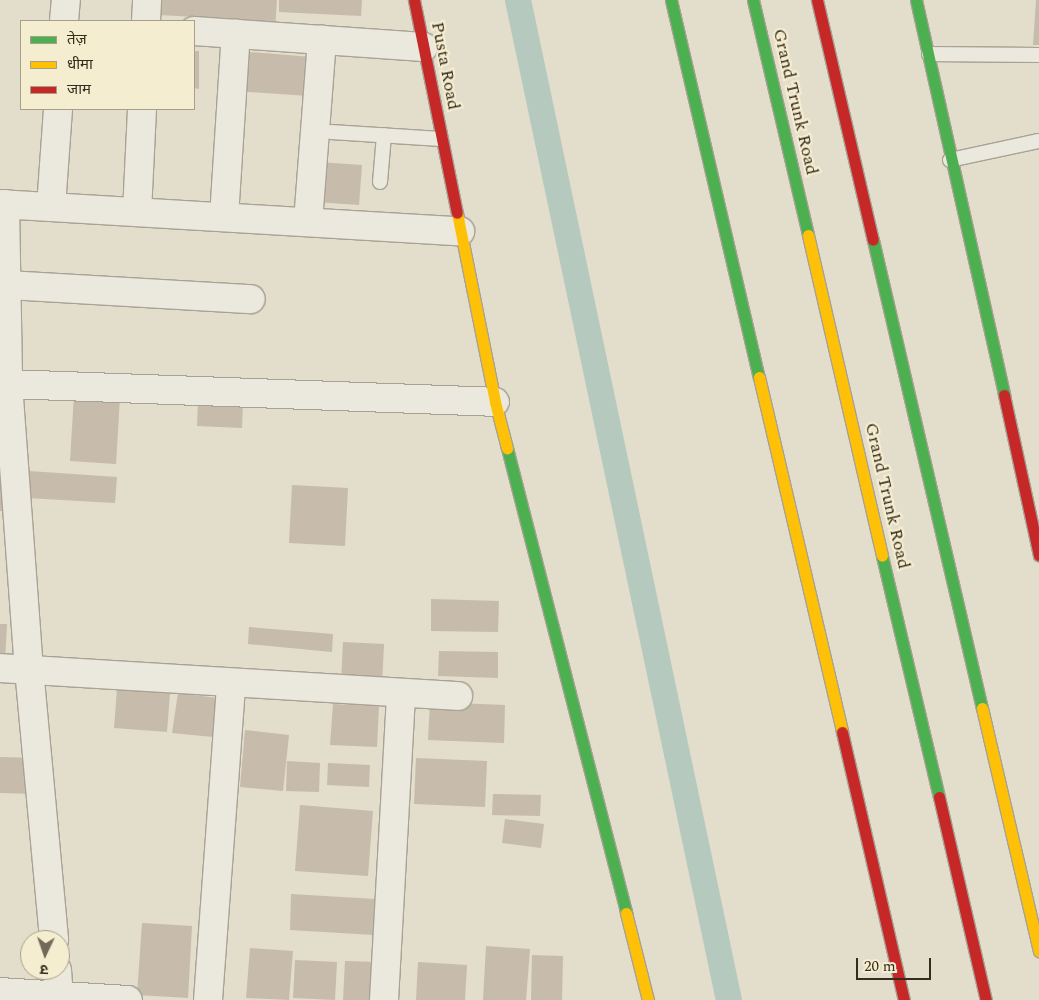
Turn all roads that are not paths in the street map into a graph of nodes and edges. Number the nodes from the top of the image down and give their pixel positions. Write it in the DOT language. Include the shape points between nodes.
graph roads {
  1 [pos="66,0"];
  2 [pos="146,0"];
  3 [pos="414,0"];
  4 [pos="671,0"];
  5 [pos="753,0"];
  6 [pos="817,0"];
  7 [pos="916,0"];
  8 [pos="64,20"];
  9 [pos="146,20"];
  10 [pos="195,30"];
  11 [pos="236,34"];
  12 [pos="322,40"];
  13 [pos="423,47"];
  14 [pos="928,54"];
  15 [pos="1039,54"];
  16 [pos="58,110"];
  17 [pos="142,110"];
  18 [pos="332,132"];
  19 [pos="384,135"];
  20 [pos="441,139"];
  21 [pos="1039,141"];
  22 [pos="950,160"];
  23 [pos="380,182"];
  24 [pos="2,204"];
  25 [pos="51,207"];
  26 [pos="137,212"];
  27 [pos="224,217"];
  28 [pos="308,222"];
  29 [pos="460,231"];
  30 [pos="6,285"];
  31 [pos="251,300"];
  32 [pos="8,384"];
  33 [pos="494,402"];
  34 [pos="7,452"];
  35 [pos="1037,541"];
  36 [pos="0,668"];
  37 [pos="29,669"];
  38 [pos="232,684"];
  39 [pos="401,693"];
  40 [pos="458,696"];
  41 [pos="53,930"];
  42 [pos="1039,951"];
  43 [pos="58,989"];
  44 [pos="0,992"];
  45 [pos="128,1000"];
  46 [pos="208,1000"];
  47 [pos="384,1000"];
  48 [pos="648,1000"];
  49 [pos="904,1000"];
  50 [pos="986,1000"];
  1 -- 8 [label="street"];
  2 -- 9 [label="street"];
  3 -- 13 [label="main road, Pusta Road"];
  4 -- 49 [label="main road"];
  5 -- 50 [label="main road, Grand Trunk Road"];
  6 -- 42 [label="main road"];
  7 -- 14 [label="main road"];
  10 -- 11 [label="street"];
  11 -- 12 [label="street"];
  11 -- 27 [label="street"];
  12 -- 13 [label="street"];
  12 -- 28 [label="street"];
  13 -- 20 [label="main road, Pusta Road"];
  14 -- 15 [label="lane"];
  14 -- 22 [label="main road"];
  16 -- 25 [label="street"];
  17 -- 26 [label="street"];
  18 -- 19 [label="lane"];
  19 -- 20 [label="lane"];
  19 -- 23 [label="lane"];
  20 -- 29 [label="main road, Pusta Road"];
  21 -- 22 [label="lane"];
  22 -- 35 [label="main road"];
  24 -- 25 [label="street"];
  24 -- 30 [label="street"];
  25 -- 26 [label="street"];
  26 -- 27 [label="street"];
  27 -- 28 [label="street"];
  28 -- 29 [label="street"];
  29 -- 33 [label="main road, Pusta Road"];
  30 -- 31 [label="street"];
  30 -- 32 [label="street"];
  32 -- 33 [label="street"];
  32 -- 34 [label="street"];
  33 -- 48 [label="main road, Pusta Road"];
  34 -- 37 [label="street"];
  36 -- 37 [label="street"];
  37 -- 38 [label="street"];
  37 -- 41 [label="street"];
  38 -- 39 [label="street"];
  38 -- 46 [label="street"];
  39 -- 40 [label="street"];
  39 -- 47 [label="street"];
  43 -- 44 [label="street"];
  43 -- 45 [label="street"];
}
